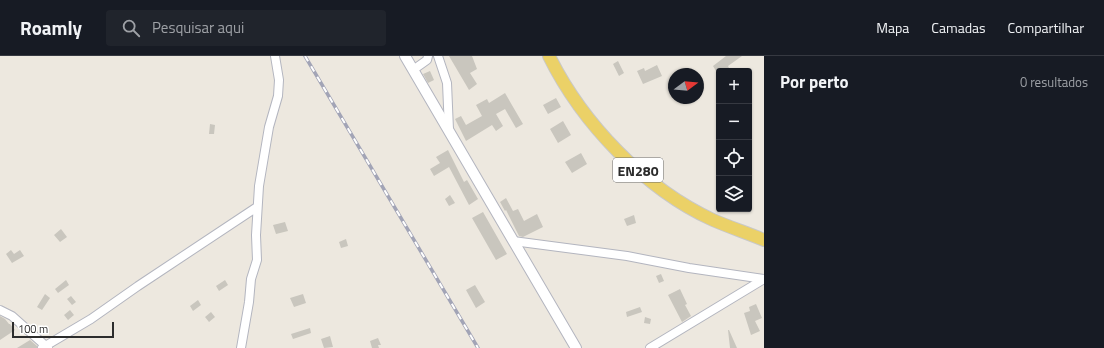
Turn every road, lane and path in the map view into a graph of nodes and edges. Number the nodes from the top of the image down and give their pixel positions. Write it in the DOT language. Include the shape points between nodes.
graph roads {
  1 [pos="275,56"];
  2 [pos="405,56"];
  3 [pos="428,56"];
  4 [pos="438,56"];
  5 [pos="549,56"];
  6 [pos="413,70"];
  7 [pos="449,132"];
  8 [pos="257,207"];
  9 [pos="764,240"];
  10 [pos="513,241"];
  11 [pos="764,279"];
  12 [pos="0,310"];
  13 [pos="45,347"];
  14 [pos="241,348"];
  15 [pos="576,348"];
  16 [pos="650,348"];
  1 -- 8 [label="street" via="279,80 278,96 269,126"];
  2 -- 6 [label="street"];
  3 -- 6 [label="street" via="427,60"];
  4 -- 7 [label="street" via="447,83"];
  5 -- 9 [label="main road, EN280" via="572,96 610,143 637,169 668,194 693,209"];
  6 -- 7 [label="street"];
  7 -- 10 [label="street"];
  8 -- 13 [label="street"];
  8 -- 14 [label="street" via="257,260 251,279"];
  10 -- 11 [label="street" via="627,256"];
  10 -- 15 [label="street"];
  11 -- 16 [label="street"];
  12 -- 13 [label="street" via="12,316"];
}
